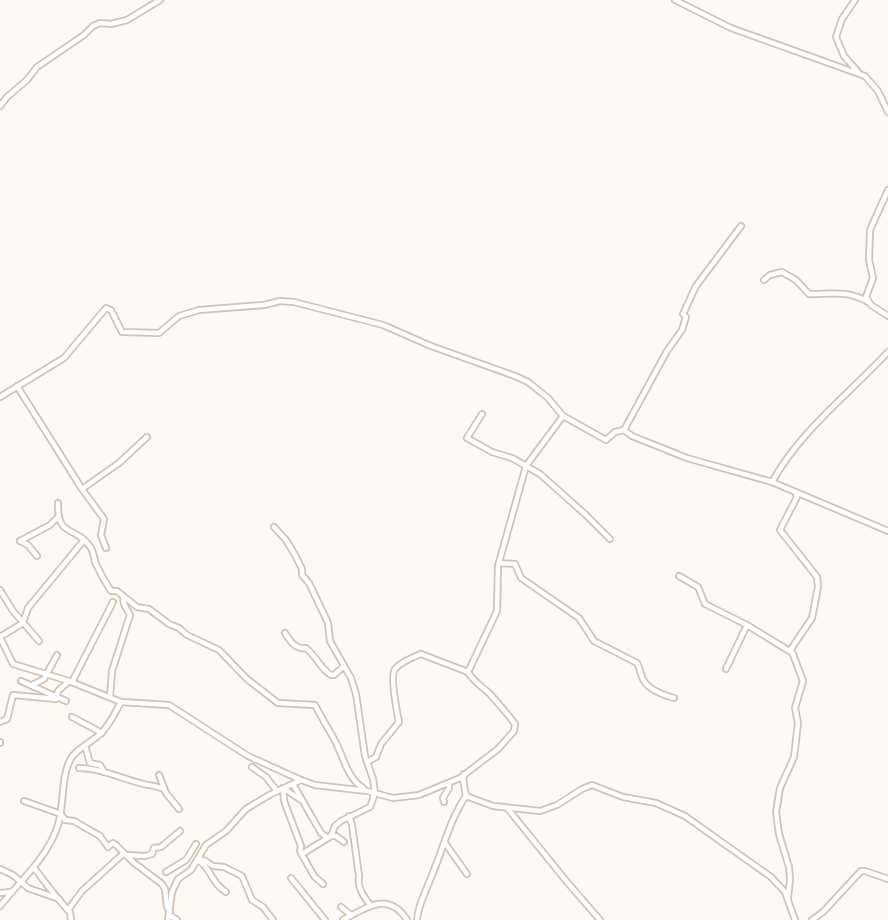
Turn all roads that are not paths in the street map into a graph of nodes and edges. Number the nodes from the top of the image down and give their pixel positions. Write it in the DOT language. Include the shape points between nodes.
graph roads {
  1 [pos="160,0"];
  2 [pos="675,0"];
  3 [pos="855,0"];
  4 [pos="844,56"];
  5 [pos="829,63"];
  6 [pos="860,74"];
  7 [pos="0,106"];
  8 [pos="888,111"];
  9 [pos="888,190"];
  10 [pos="741,226"];
  11 [pos="764,280"];
  12 [pos="869,303"];
  13 [pos="888,316"];
  14 [pos="888,352"];
  15 [pos="17,386"];
  16 [pos="0,397"];
  17 [pos="482,414"];
  18 [pos="563,416"];
  19 [pos="624,429"];
  20 [pos="147,437"];
  21 [pos="526,466"];
  22 [pos="772,482"];
  23 [pos="82,489"];
  24 [pos="795,492"];
  25 [pos="58,503"];
  26 [pos="58,517"];
  27 [pos="273,527"];
  28 [pos="888,531"];
  29 [pos="610,539"];
  30 [pos="84,540"];
  31 [pos="106,548"];
  32 [pos="37,556"];
  33 [pos="499,563"];
  34 [pos="679,576"];
  35 [pos="0,590"];
  36 [pos="123,596"];
  37 [pos="113,602"];
  38 [pos="23,623"];
  39 [pos="747,625"];
  40 [pos="285,633"];
  41 [pos="0,637"];
  42 [pos="39,641"];
  43 [pos="2,647"];
  44 [pos="57,655"];
  45 [pos="795,655"];
  46 [pos="344,666"];
  47 [pos="726,669"];
  48 [pos="468,672"];
  49 [pos="46,676"];
  50 [pos="21,681"];
  51 [pos="70,682"];
  52 [pos="32,685"];
  53 [pos="57,696"];
  54 [pos="110,697"];
  55 [pos="674,698"];
  56 [pos="66,701"];
  57 [pos="121,702"];
  58 [pos="72,717"];
  59 [pos="0,722"];
  60 [pos="102,733"];
  61 [pos="85,746"];
  62 [pos="367,762"];
  63 [pos="252,767"];
  64 [pos="79,768"];
  65 [pos="104,772"];
  66 [pos="464,774"];
  67 [pos="159,775"];
  68 [pos="301,780"];
  69 [pos="449,783"];
  70 [pos="293,784"];
  71 [pos="283,788"];
  72 [pos="164,789"];
  73 [pos="277,791"];
  74 [pos="367,791"];
  75 [pos="375,793"];
  76 [pos="466,796"];
  77 [pos="301,800"];
  78 [pos="24,801"];
  79 [pos="444,802"];
  80 [pos="508,808"];
  81 [pos="179,809"];
  82 [pos="61,814"];
  83 [pos="349,816"];
  84 [pos="180,831"];
  85 [pos="329,837"];
  86 [pos="344,842"];
  87 [pos="445,843"];
  88 [pos="196,844"];
  89 [pos="125,854"];
  90 [pos="302,854"];
  91 [pos="198,860"];
  92 [pos="177,864"];
  93 [pos="34,868"];
  94 [pos="0,869"];
  95 [pos="166,872"];
  96 [pos="467,874"];
  97 [pos="180,876"];
  98 [pos="291,878"];
  99 [pos="888,879"];
  100 [pos="20,881"];
  101 [pos="323,884"];
  102 [pos="11,892"];
  103 [pos="226,892"];
  104 [pos="0,893"];
  105 [pos="788,897"];
  106 [pos="59,899"];
  107 [pos="0,906"];
  108 [pos="371,906"];
  109 [pos="341,907"];
  110 [pos="68,910"];
  111 [pos="351,915"];
  112 [pos="169,916"];
  113 [pos="71,920"];
  114 [pos="177,920"];
  115 [pos="273,920"];
  116 [pos="325,920"];
  117 [pos="343,920"];
  118 [pos="407,920"];
  119 [pos="417,920"];
  120 [pos="600,920"];
  121 [pos="795,920"];
  122 [pos="812,920"];
  1 -- 7 [label="street" via="127,20 97,24 37,67"];
  2 -- 5 [label="street" via="731,28"];
  3 -- 4 [label="street" via="836,37"];
  4 -- 5 [label="street" via="845,64"];
  4 -- 6 [label="street"];
  5 -- 6 [label="street"];
  6 -- 8 [label="street" via="874,84"];
  9 -- 12 [label="street" via="870,230 873,278 866,297"];
  10 -- 19 [label="street" via="696,286 684,310 684,326"];
  11 -- 12 [label="street" via="782,272 809,294 846,292"];
  12 -- 13 [label="street"];
  14 -- 22 [label="street" via="822,417"];
  15 -- 16 [label="street"];
  15 -- 18 [label="street" via="68,354 106,308 122,332 153,334 188,312 280,300 383,325 515,376 548,398"];
  15 -- 23 [label="street"];
  17 -- 21 [label="street" via="467,438"];
  18 -- 19 [label="street" via="606,441"];
  18 -- 21 [label="street"];
  19 -- 22 [label="street" via="687,458"];
  20 -- 23 [label="street"];
  21 -- 29 [label="street" via="551,483"];
  21 -- 33 [label="street"];
  22 -- 24 [label="street"];
  23 -- 31 [label="street" via="104,519 101,535"];
  24 -- 28 [label="street"];
  24 -- 45 [label="street" via="797,496 780,530 818,583 812,618 792,645"];
  25 -- 26 [label="street"];
  26 -- 30 [label="street" via="65,529"];
  26 -- 32 [label="street" via="20,541"];
  27 -- 46 [label="street" via="295,555"];
  30 -- 36 [label="street" via="111,591"];
  30 -- 38 [label="street" via="28,608"];
  33 -- 48 [label="street" via="494,620"];
  33 -- 55 [label="street" via="515,564 521,578 579,618 594,641 637,663 648,686"];
  34 -- 39 [label="street" via="698,587 705,604"];
  35 -- 38 [label="street"];
  36 -- 54 [label="street" via="130,615 112,671"];
  36 -- 74 [label="street" via="219,650 278,703 315,705 350,773"];
  37 -- 51 [label="street"];
  38 -- 41 [label="street"];
  38 -- 42 [label="street"];
  39 -- 45 [label="street"];
  39 -- 47 [label="street"];
  40 -- 46 [label="street" via="301,649 310,651 331,675"];
  41 -- 43 [label="street"];
  43 -- 49 [label="street" via="13,664"];
  44 -- 49 [label="street"];
  45 -- 105 [label="street" via="803,681 795,708 796,750 776,807 789,867"];
  46 -- 62 [label="street" via="356,694"];
  48 -- 62 [label="street" via="421,654 396,668 394,697 399,722 376,757"];
  48 -- 66 [label="street" via="515,727 498,749"];
  49 -- 51 [label="street"];
  49 -- 52 [label="street"];
  50 -- 52 [label="street"];
  51 -- 53 [label="street"];
  51 -- 54 [label="street"];
  52 -- 53 [label="street"];
  53 -- 56 [label="street"];
  53 -- 59 [label="street" via="56,699 13,695 7,719"];
  54 -- 57 [label="street"];
  57 -- 60 [label="street"];
  57 -- 68 [label="street" via="169,705 248,756"];
  58 -- 60 [label="street"];
  60 -- 61 [label="street"];
  61 -- 65 [label="street" via="90,763 100,765"];
  61 -- 82 [label="street" via="70,758"];
  62 -- 75 [label="street"];
  63 -- 73 [label="street"];
  64 -- 65 [label="street"];
  65 -- 72 [label="street"];
  66 -- 69 [label="street"];
  66 -- 76 [label="street"];
  67 -- 72 [label="street"];
  68 -- 70 [label="street"];
  68 -- 74 [label="street"];
  69 -- 75 [label="street" via="406,798"];
  69 -- 79 [label="street"];
  70 -- 71 [label="street"];
  70 -- 77 [label="street"];
  71 -- 73 [label="street"];
  71 -- 77 [label="street"];
  71 -- 90 [label="street"];
  72 -- 81 [label="street"];
  73 -- 91 [label="street" via="246,809 206,845"];
  74 -- 75 [label="street"];
  75 -- 83 [label="street" via="370,807"];
  76 -- 80 [label="street" via="486,805"];
  76 -- 87 [label="street"];
  77 -- 85 [label="street" via="321,833"];
  78 -- 82 [label="street"];
  80 -- 105 [label="street" via="545,810 592,785 623,797 656,803 685,816 771,877"];
  80 -- 120 [label="street"];
  82 -- 89 [label="street" via="65,820 100,836 108,848 113,843"];
  82 -- 93 [label="street" via="57,829"];
  83 -- 85 [label="street" via="335,826"];
  83 -- 108 [label="street" via="358,882"];
  84 -- 89 [label="street" via="154,848 152,854"];
  85 -- 86 [label="street" via="336,836"];
  85 -- 90 [label="street"];
  87 -- 96 [label="street"];
  87 -- 119 [label="street"];
  88 -- 92 [label="street" via="186,860"];
  89 -- 110 [label="street" via="82,891"];
  89 -- 112 [label="street" via="162,884"];
  90 -- 101 [label="street"];
  91 -- 97 [label="street"];
  91 -- 103 [label="street"];
  91 -- 115 [label="street" via="242,876 252,900 264,907"];
  92 -- 95 [label="street"];
  92 -- 97 [label="street"];
  93 -- 100 [label="street"];
  93 -- 106 [label="street"];
  94 -- 100 [label="street"];
  97 -- 112 [label="street" via="172,892"];
  98 -- 116 [label="street"];
  99 -- 122 [label="street" via="861,871"];
  100 -- 102 [label="street"];
  100 -- 106 [label="street" via="28,888"];
  102 -- 104 [label="street"];
  102 -- 107 [label="street"];
  105 -- 121 [label="street"];
  106 -- 110 [label="street"];
  108 -- 111 [label="street"];
  108 -- 118 [label="street" via="395,906"];
  109 -- 111 [label="street"];
  110 -- 113 [label="street"];
  111 -- 117 [label="street"];
  112 -- 114 [label="street"];
}
